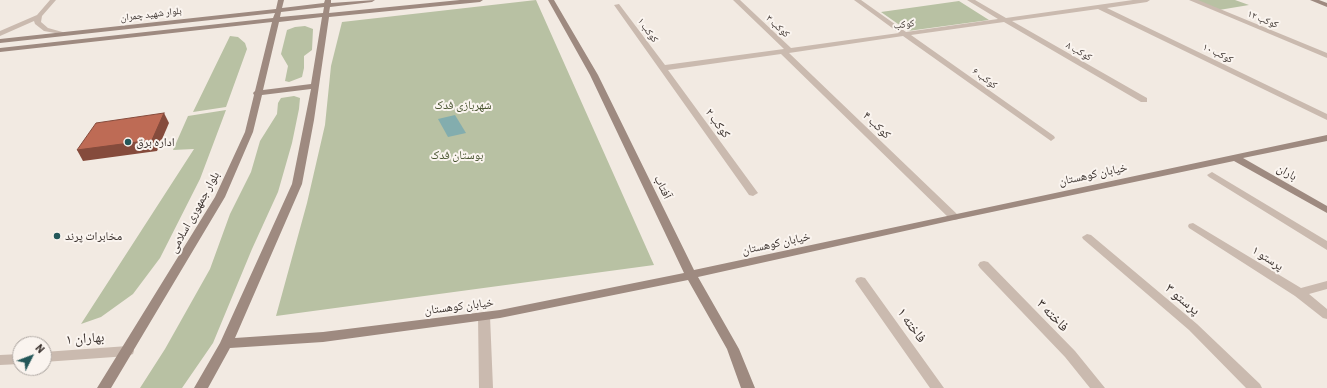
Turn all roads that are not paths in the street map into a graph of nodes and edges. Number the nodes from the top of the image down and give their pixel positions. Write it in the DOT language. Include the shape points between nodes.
graph roads {
  1 [pos="52,0"];
  2 [pos="372,0"];
  3 [pos="480,0"];
  4 [pos="551,0"];
  5 [pos="736,0"];
  6 [pos="857,0"];
  7 [pos="970,0"];
  8 [pos="1091,0"];
  9 [pos="1147,0"];
  10 [pos="1192,0"];
  11 [pos="1314,0"];
  12 [pos="327,2"];
  13 [pos="280,5"];
  14 [pos="617,5"];
  15 [pos="1327,5"];
  16 [pos="1102,6"];
  17 [pos="39,16"];
  18 [pos="325,16"];
  19 [pos="1004,20"];
  20 [pos="276,21"];
  21 [pos="0,34"];
  22 [pos="64,34"];
  23 [pos="907,34"];
  24 [pos="0,41"];
  25 [pos="0,50"];
  26 [pos="786,51"];
  27 [pos="1327,56"];
  28 [pos="663,68"];
  29 [pos="314,86"];
  30 [pos="257,93"];
  31 [pos="1144,100"];
  32 [pos="1327,117"];
  33 [pos="1051,138"];
  34 [pos="1327,138"];
  35 [pos="1234,157"];
  36 [pos="1212,176"];
  37 [pos="754,193"];
  38 [pos="1327,210"];
  39 [pos="954,217"];
  40 [pos="1194,226"];
  41 [pos="1087,237"];
  42 [pos="1327,246"];
  43 [pos="984,265"];
  44 [pos="691,275"];
  45 [pos="861,281"];
  46 [pos="1327,285"];
  47 [pos="1299,293"];
  48 [pos="1327,315"];
  49 [pos="484,316"];
  50 [pos="226,344"];
  51 [pos="128,351"];
  52 [pos="52,356"];
  53 [pos="12,359"];
  54 [pos="0,360"];
  55 [pos="104,388"];
  56 [pos="201,388"];
  57 [pos="486,388"];
  58 [pos="748,388"];
  59 [pos="937,388"];
  60 [pos="1098,388"];
  61 [pos="1256,388"];
  1 -- 17 [label="street"];
  2 -- 12 [label="main road, بلوار شهید چمران"];
  3 -- 18 [label="main road, بلوار شهید چمران"];
  4 -- 44 [label="main road, آفتاب" via="594,75"];
  5 -- 26 [label="street, کوکب ۳"];
  6 -- 23 [label="street, کوکب ۶"];
  7 -- 19 [label="street, کوکب ۸"];
  8 -- 16 [label="street, کوکب ۱۰"];
  9 -- 16 [label="street, کوکب"];
  10 -- 27 [label="street, کوکب ۱۲"];
  11 -- 15 [label="main road"];
  12 -- 13 [label="main road, بلوار شهید چمران"];
  12 -- 18 [label="main road"];
  13 -- 20 [label="main road, بلوار جمهوری اسلامی"];
  13 -- 22 [label="main road, بلوار شهید چمران"];
  14 -- 28 [label="street, کوکب ۱"];
  16 -- 19 [label="street, کوکب"];
  16 -- 32 [label="street, کوکب ۱۰"];
  17 -- 21 [label="street"];
  17 -- 22 [label="street" via="37,23 46,30"];
  18 -- 20 [label="main road, بلوار شهید چمران"];
  18 -- 29 [label="main road"];
  19 -- 23 [label="street, کوکب"];
  19 -- 31 [label="street, کوکب ۸"];
  20 -- 25 [label="main road, بلوار شهید چمران"];
  20 -- 30 [label="main road, بلوار جمهوری اسلامی"];
  22 -- 24 [label="main road, بلوار شهید چمران"];
  23 -- 26 [label="street, کوکب"];
  23 -- 33 [label="street, کوکب ۶"];
  26 -- 28 [label="street, کوکب"];
  26 -- 39 [label="street, کوکب ۴"];
  28 -- 37 [label="street, کوکب ۲"];
  29 -- 30 [label="main road"];
  29 -- 50 [label="main road" via="297,184"];
  30 -- 51 [label="main road, بلوار جمهوری اسلامی" via="249,132 220,197"];
  34 -- 35 [label="main road, خیابان کوهستان"];
  35 -- 38 [label="main road, باران"];
  35 -- 39 [label="main road, خیابان کوهستان"];
  36 -- 42 [label="street"];
  39 -- 44 [label="main road, خیابان کوهستان"];
  40 -- 47 [label="street, پرستو ۱"];
  41 -- 61 [label="street, پرستو ۳" via="1193,328"];
  43 -- 60 [label="street, فاخته ۳" via="1070,354"];
  44 -- 49 [label="main road, خیابان کوهستان"];
  44 -- 58 [label="main road, آفتاب" via="733,349"];
  45 -- 59 [label="street, فاخته ۱"];
  46 -- 47 [label="street"];
  47 -- 48 [label="street, پرستو ۱"];
  49 -- 50 [label="main road, خیابان کوهستان" via="323,337"];
  49 -- 57 [label="street"];
  50 -- 56 [label="main road"];
  51 -- 52 [label="street, بهاران ۱"];
  51 -- 55 [label="main road, بلوار جمهوری اسلامی"];
  53 -- 54 [label="street"];
}
